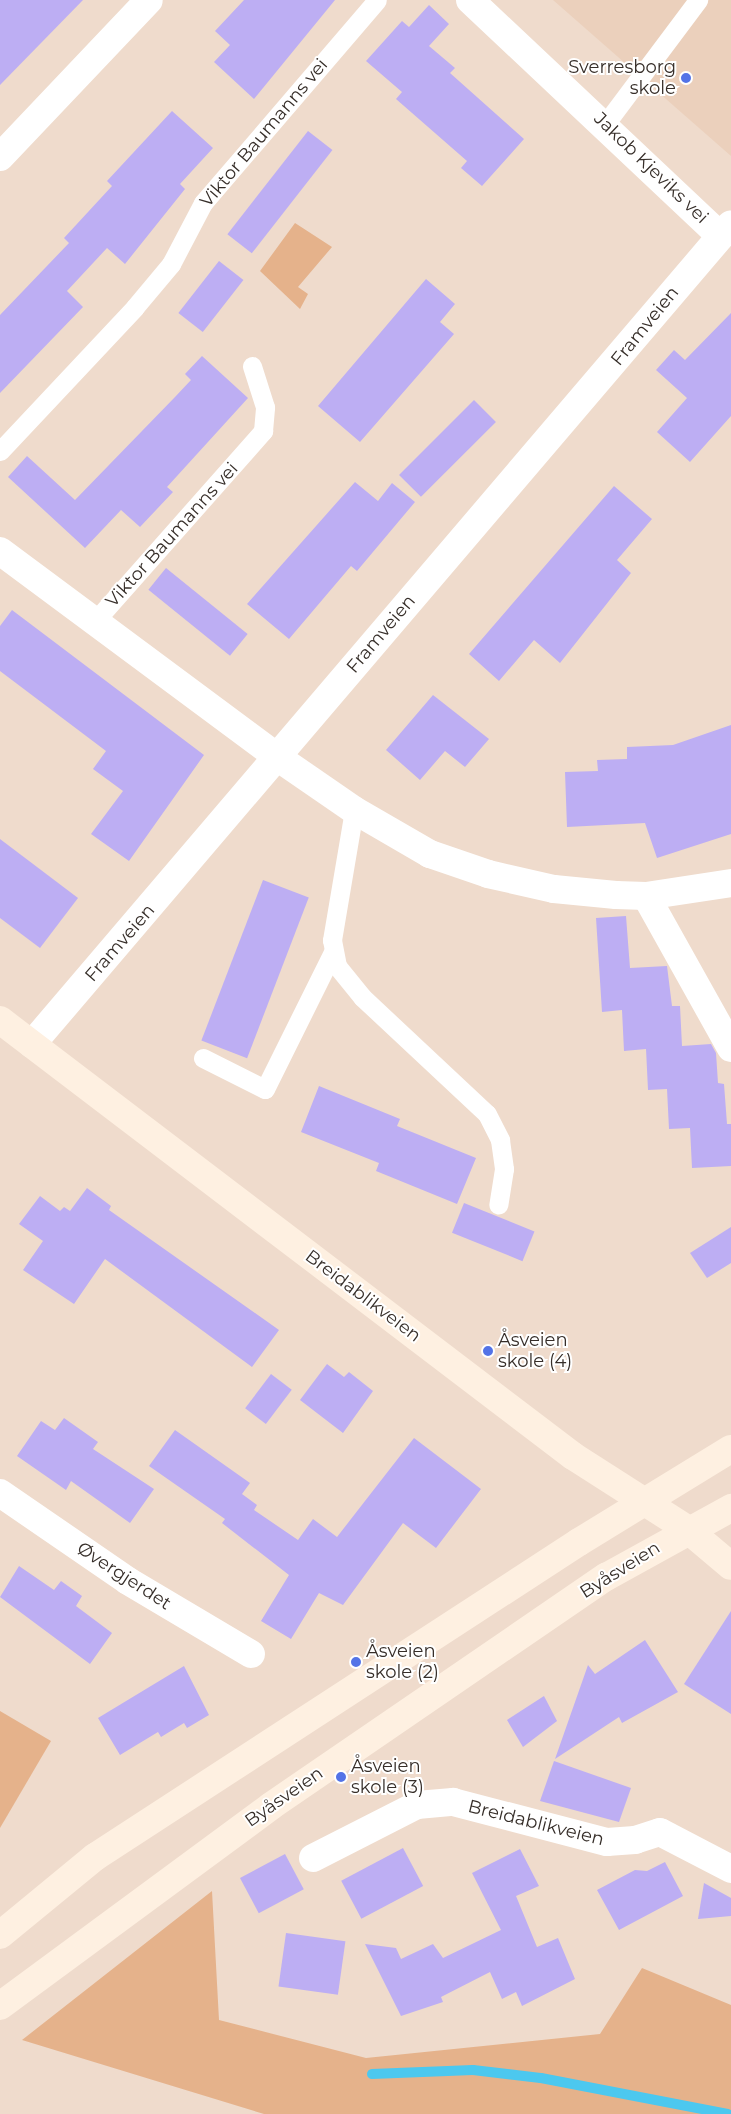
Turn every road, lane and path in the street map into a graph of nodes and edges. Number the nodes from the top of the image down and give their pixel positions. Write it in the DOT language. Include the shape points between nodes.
graph roads {
  1 [pos="149,0"];
  2 [pos="377,0"];
  3 [pos="470,0"];
  4 [pos="698,0"];
  5 [pos="606,124"];
  6 [pos="0,156"];
  7 [pos="725,229"];
  8 [pos="252,366"];
  9 [pos="0,451"];
  10 [pos="0,551"];
  11 [pos="94,621"];
  12 [pos="277,757"];
  13 [pos="354,810"];
  14 [pos="731,883"];
  15 [pos="646,896"];
  16 [pos="332,952"];
  17 [pos="0,1020"];
  18 [pos="32,1044"];
  19 [pos="731,1048"];
  20 [pos="203,1058"];
  21 [pos="498,1206"];
  22 [pos="731,1449"];
  23 [pos="0,1493"];
  24 [pos="646,1501"];
  25 [pos="731,1508"];
  26 [pos="687,1529"];
  27 [pos="731,1566"];
  28 [pos="251,1654"];
  29 [pos="313,1858"];
  30 [pos="731,1869"];
  31 [pos="0,1935"];
  32 [pos="0,2006"];
  1 -- 6 [label="street"];
  2 -- 9 [label="lane, Viktor Baumanns vei" via="203,203 171,264"];
  3 -- 5 [label="street, Jakob Kjeviks vei"];
  4 -- 5 [label="lane"];
  5 -- 7 [label="street, Jakob Kjeviks vei"];
  7 -- 12 [label="street, Framveien" via="592,392"];
  8 -- 11 [label="lane, Viktor Baumanns vei" via="266,407 263,431"];
  10 -- 11 [label="street, Viktor Baumanns vei"];
  11 -- 12 [label="street, Viktor Baumanns vei"];
  12 -- 13 [label="street, Viktor Baumanns vei"];
  12 -- 18 [label="street, Framveien"];
  13 -- 15 [label="street, Viktor Baumanns vei" via="430,854 488,874 554,889"];
  13 -- 16 [label="lane"];
  14 -- 15 [label="street, Viktor Baumanns vei"];
  15 -- 19 [label="street"];
  16 -- 20 [label="lane" via="265,1089"];
  16 -- 21 [label="lane" via="337,966 362,997 487,1114 500,1140 504,1169"];
  17 -- 18 [label="main road, Breidablikveien"];
  18 -- 24 [label="main road, Breidablikveien" via="572,1456"];
  22 -- 24 [label="main road"];
  23 -- 28 [label="street, Øvergjerdet" via="128,1581"];
  24 -- 26 [label="main road, Breidablikveien"];
  24 -- 31 [label="main road" via="95,1857"];
  25 -- 26 [label="main road, Byåsveien"];
  26 -- 27 [label="main road, Breidablikveien"];
  26 -- 32 [label="main road, Byåsveien" via="606,1577 271,1806"];
  29 -- 30 [label="street, Breidablikveien" via="417,1806 453,1802 607,1842 635,1840 660,1832"];
}
